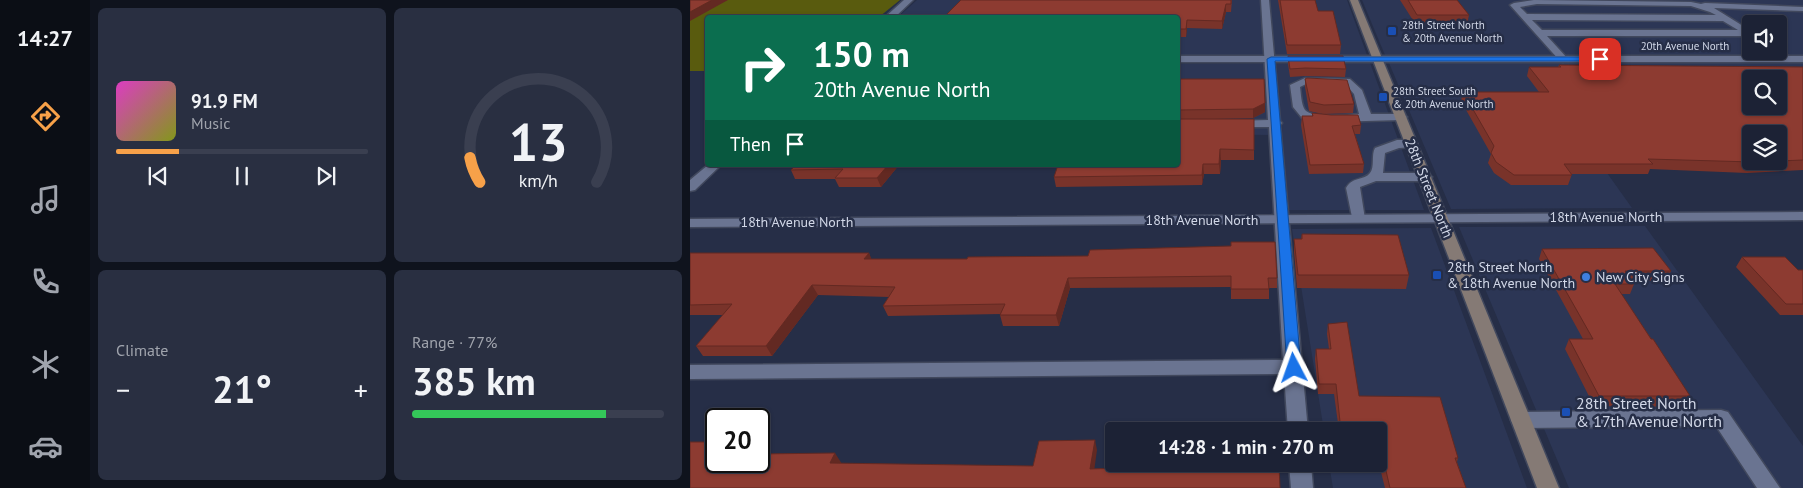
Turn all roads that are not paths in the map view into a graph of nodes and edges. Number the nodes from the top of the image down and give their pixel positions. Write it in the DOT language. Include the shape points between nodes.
graph roads {
  1 [pos="909,0"];
  2 [pos="1265,0"];
  3 [pos="1354,0"];
  4 [pos="1697,5"];
  5 [pos="1803,9"];
  6 [pos="892,15"];
  7 [pos="1524,17"];
  8 [pos="1724,18"];
  9 [pos="1742,29"];
  10 [pos="1539,33"];
  11 [pos="1742,34"];
  12 [pos="1271,59"];
  13 [pos="1378,59"];
  14 [pos="1563,59"];
  15 [pos="1742,59"];
  16 [pos="1787,59"];
  17 [pos="1803,59"];
  18 [pos="1180,60"];
  19 [pos="1274,97"];
  20 [pos="1297,97"];
  21 [pos="1364,117"];
  22 [pos="1401,117"];
  23 [pos="1276,123"];
  24 [pos="1227,124"];
  25 [pos="1411,144"];
  26 [pos="713,167"];
  27 [pos="1374,177"];
  28 [pos="1425,178"];
  29 [pos="690,187"];
  30 [pos="1803,216"];
  31 [pos="1441,218"];
  32 [pos="1283,219"];
  33 [pos="1358,219"];
  34 [pos="690,223"];
  35 [pos="1294,368"];
  36 [pos="690,372"];
  37 [pos="1521,420"];
  38 [pos="1297,422"];
  39 [pos="1301,472"];
  40 [pos="1302,488"];
  41 [pos="1548,488"];
  42 [pos="1769,488"];
  1 -- 6 [label="street"];
  2 -- 12 [label="street"];
  3 -- 13 [label="street, 28th Street North"];
  4 -- 5 [label="street"];
  4 -- 7 [label="street" via="1536,2 1514,5"];
  4 -- 8 [label="street"];
  7 -- 8 [label="street"];
  7 -- 10 [label="street"];
  8 -- 9 [label="street"];
  10 -- 11 [label="street"];
  10 -- 14 [label="street"];
  12 -- 13 [label="street, 20th Avenue North"];
  12 -- 18 [label="street, 20th Avenue North"];
  12 -- 19 [label="street"];
  13 -- 14 [label="street, 20th Avenue North"];
  13 -- 22 [label="street, 28th Street North"];
  14 -- 15 [label="street, 20th Avenue North"];
  16 -- 17 [label="street, 20th Avenue North"];
  19 -- 20 [label="street"];
  19 -- 23 [label="street"];
  20 -- 21 [label="street" via="1299,110 1309,117"];
  20 -- 21 [label="street" via="1295,85 1298,83 1346,81 1356,87"];
  21 -- 22 [label="street"];
  22 -- 25 [label="street, 28th Street North"];
  23 -- 24 [label="street"];
  23 -- 32 [label="street"];
  25 -- 27 [label="street" via="1397,144 1379,151 1378,170"];
  25 -- 28 [label="street, 28th Street North"];
  26 -- 29 [label="street"];
  27 -- 28 [label="street"];
  27 -- 33 [label="street" via="1352,188"];
  28 -- 31 [label="street, 28th Street North"];
  30 -- 31 [label="street, 18th Avenue North"];
  31 -- 33 [label="street, 18th Avenue North"];
  31 -- 37 [label="street, 28th Street North"];
  32 -- 33 [label="street, 18th Avenue North"];
  32 -- 34 [label="street, 18th Avenue North"];
  32 -- 35 [label="street"];
  35 -- 36 [label="street"];
  35 -- 38 [label="street"];
  37 -- 41 [label="street, 28th Street North"];
  37 -- 42 [label="street" via="1721,418"];
  39 -- 40 [label="street"];
}
